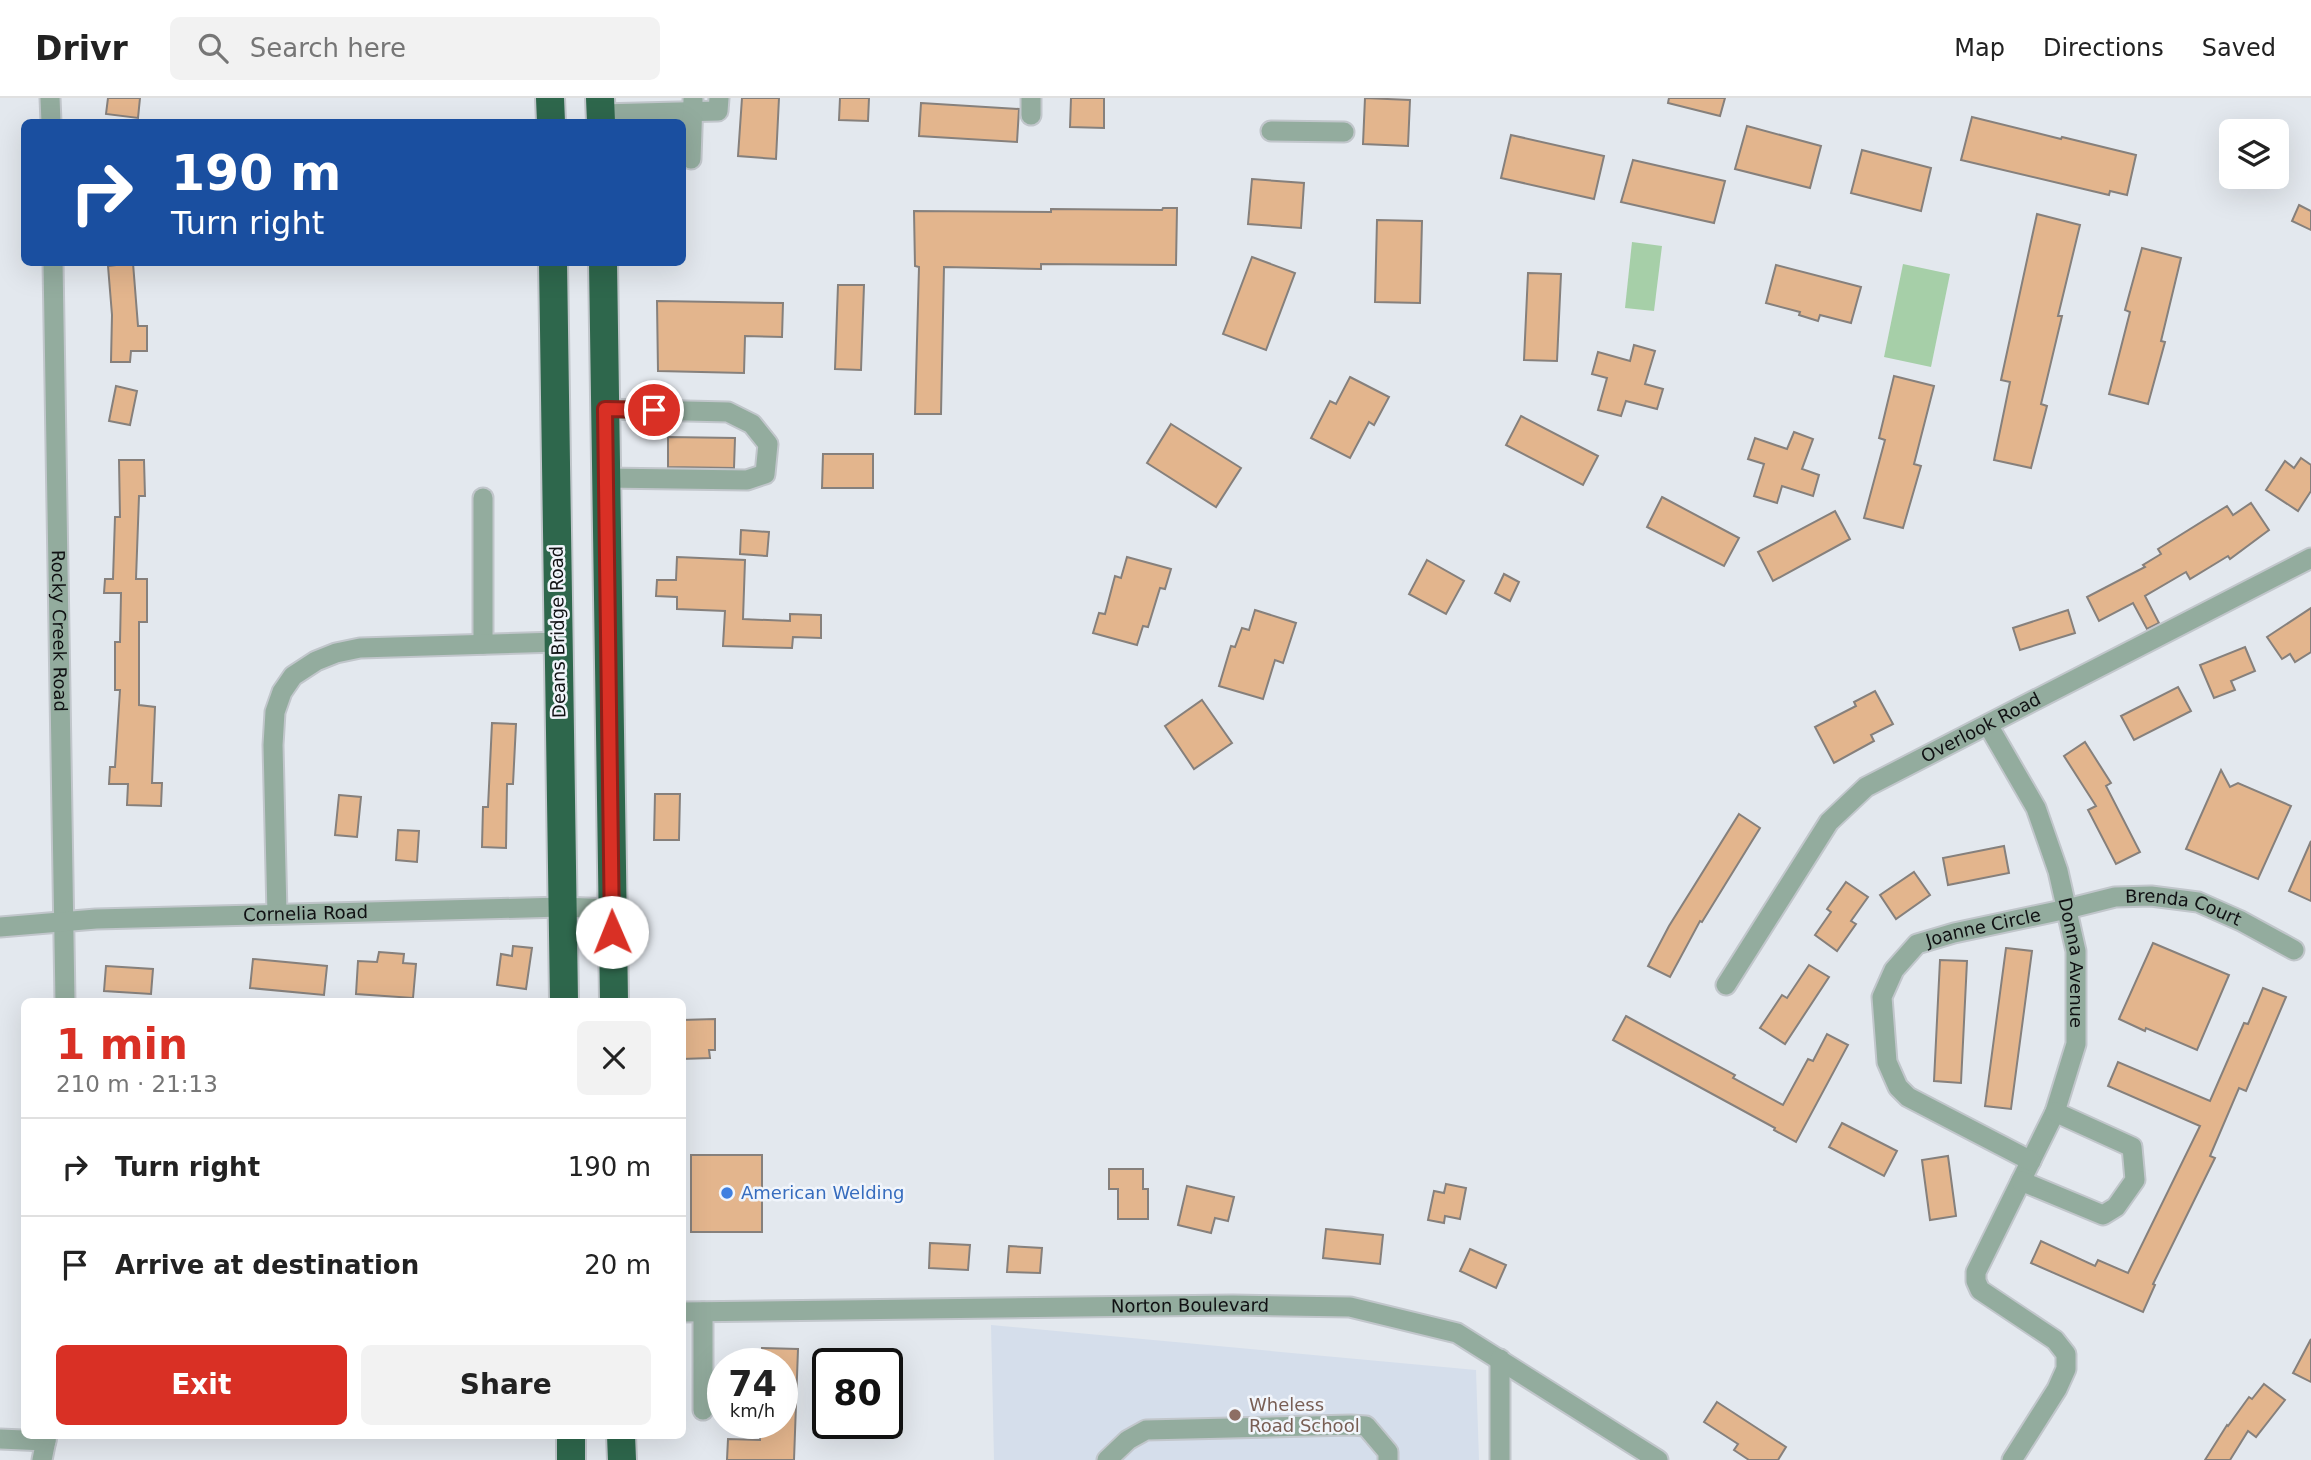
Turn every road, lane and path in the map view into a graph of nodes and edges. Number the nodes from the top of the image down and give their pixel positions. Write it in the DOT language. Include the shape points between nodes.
graph roads {
  1 [pos="50,98"];
  2 [pos="550,98"];
  3 [pos="719,98"];
  4 [pos="693,104"];
  5 [pos="663,105"];
  6 [pos="600,112"];
  7 [pos="51,119"];
  8 [pos="551,119"];
  9 [pos="1271,131"];
  10 [pos="1344,132"];
  11 [pos="691,159"];
  12 [pos="53,266"];
  13 [pos="553,266"];
  14 [pos="603,266"];
  15 [pos="605,409"];
  16 [pos="606,478"];
  17 [pos="483,498"];
  18 [pos="2311,558"];
  19 [pos="559,642"];
  20 [pos="483,644"];
  21 [pos="1988,725"];
  22 [pos="562,907"];
  23 [pos="612,909"];
  24 [pos="2067,909"];
  25 [pos="277,914"];
  26 [pos="63,921"];
  27 [pos="0,928"];
  28 [pos="2294,950"];
  29 [pos="1726,985"];
  30 [pos="65,998"];
  31 [pos="564,998"];
  32 [pos="614,998"];
  33 [pos="2055,1112"];
  34 [pos="2031,1161"];
  35 [pos="2021,1181"];
  36 [pos="686,1312"];
  37 [pos="703,1312"];
  38 [pos="1500,1359"];
  39 [pos="703,1410"];
  40 [pos="0,1439"];
  41 [pos="571,1439"];
  42 [pos="621,1439"];
  43 [pos="45,1445"];
  44 [pos="571,1460"];
  45 [pos="622,1460"];
  46 [pos="1107,1460"];
  47 [pos="1388,1460"];
  48 [pos="1500,1460"];
  49 [pos="1658,1460"];
  50 [pos="2012,1460"];
  1 -- 7 [label="street"];
  2 -- 8 [label="highway"];
  3 -- 4 [label="street" via="718,111"];
  4 -- 5 [label="street"];
  4 -- 11 [label="street"];
  5 -- 6 [label="street"];
  9 -- 10 [label="street"];
  12 -- 26 [label="street, Rocky Creek Road"];
  13 -- 19 [label="highway, Deans Bridge Road"];
  14 -- 15 [label="highway"];
  15 -- 16 [label="highway"];
  15 -- 16 [label="street" via="728,412 752,424 768,444 765,474 747,480"];
  16 -- 23 [label="highway"];
  17 -- 20 [label="street"];
  18 -- 21 [label="street, Overlook Road"];
  19 -- 20 [label="street"];
  19 -- 22 [label="highway, Deans Bridge Road"];
  20 -- 25 [label="street" via="360,648 316,661 293,676 275,712"];
  21 -- 24 [label="street, Donna Avenue" via="2036,808"];
  21 -- 29 [label="street, Overlook Road" via="1866,787 1829,822"];
  22 -- 23 [label="street, Cornelia Road"];
  22 -- 25 [label="street, Cornelia Road"];
  22 -- 31 [label="highway, Deans Bridge Road"];
  23 -- 32 [label="highway"];
  24 -- 28 [label="street, Brenda Court" via="2115,897 2198,902"];
  24 -- 33 [label="street, Donna Avenue" via="2076,951 2076,1044"];
  24 -- 34 [label="street, Joanne Circle" via="1917,944 1894,970 1882,997 1887,1062 1898,1087 1908,1097"];
  25 -- 26 [label="street, Cornelia Road"];
  26 -- 27 [label="street, Cornelia Road"];
  26 -- 30 [label="street, Rocky Creek Road"];
  33 -- 34 [label="street, Donna Avenue"];
  33 -- 35 [label="street" via="2132,1147 2135,1180 2116,1207 2103,1215"];
  34 -- 35 [label="street, Donna Avenue"];
  35 -- 50 [label="street, Donna Avenue" via="1979,1264 1976,1281 1986,1296 2055,1340 2066,1354 2066,1369"];
  36 -- 37 [label="street, Norton Boulevard"];
  37 -- 38 [label="street, Norton Boulevard" via="1350,1307 1457,1333"];
  37 -- 39 [label="street"];
  38 -- 48 [label="street"];
  38 -- 49 [label="street, Norton Boulevard"];
  40 -- 43 [label="street"];
  41 -- 44 [label="highway"];
  42 -- 45 [label="highway"];
  46 -- 47 [label="street" via="1146,1430 1351,1425 1366,1426 1388,1452"];
}
